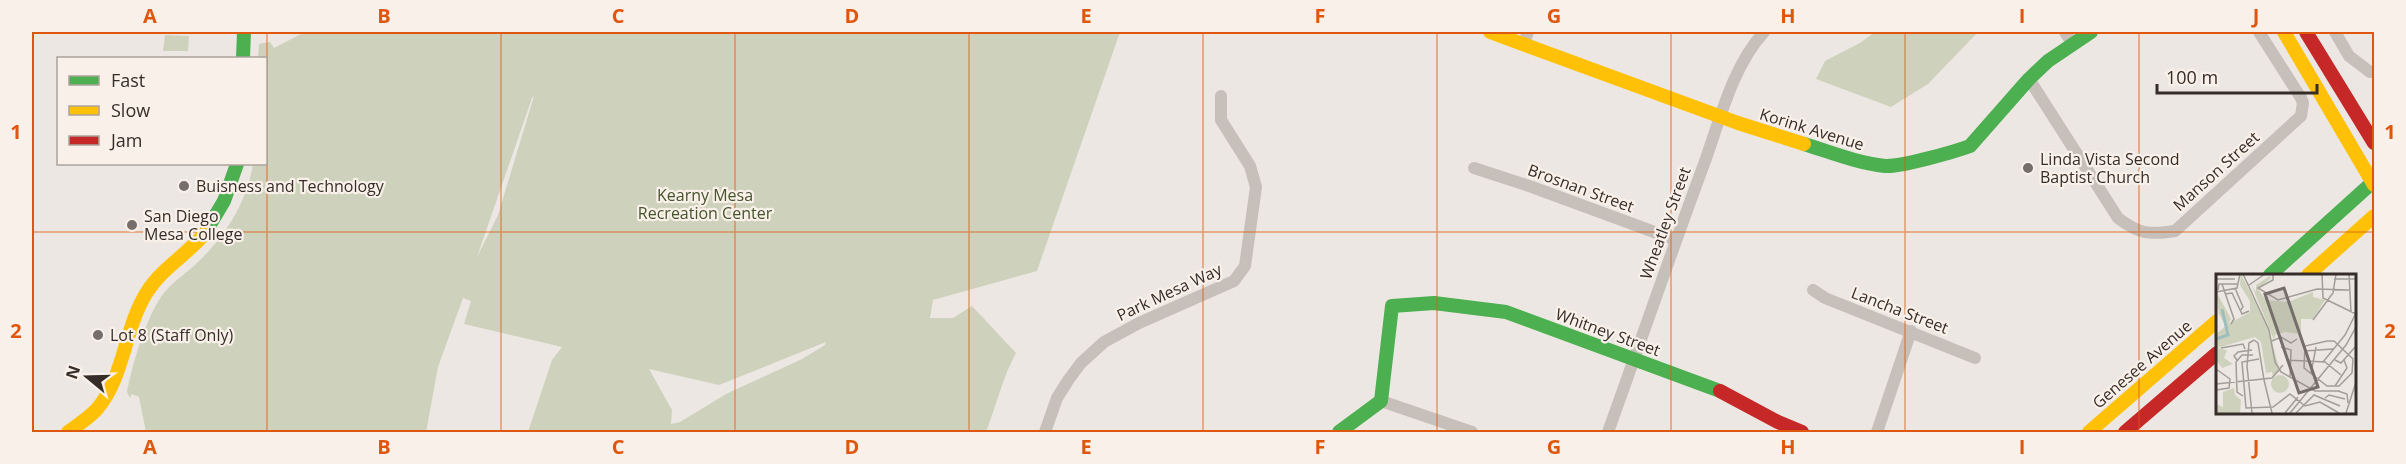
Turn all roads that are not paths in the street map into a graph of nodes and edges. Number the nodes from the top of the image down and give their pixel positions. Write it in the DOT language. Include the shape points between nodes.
graph roads {
  1 [pos="244,32"];
  2 [pos="1490,32"];
  3 [pos="1764,32"];
  4 [pos="2091,32"];
  5 [pos="2259,32"];
  6 [pos="2284,32"];
  7 [pos="2306,32"];
  8 [pos="2335,32"];
  9 [pos="1526,37"];
  10 [pos="2068,37"];
  11 [pos="243,57"];
  12 [pos="2370,72"];
  13 [pos="2029,79"];
  14 [pos="1221,96"];
  15 [pos="1721,117"];
  16 [pos="2374,143"];
  17 [pos="237,165"];
  18 [pos="1474,168"];
  19 [pos="2374,183"];
  20 [pos="2374,216"];
  21 [pos="1676,240"];
  22 [pos="2271,274"];
  23 [pos="2309,274"];
  24 [pos="1813,290"];
  25 [pos="2216,322"];
  26 [pos="1911,331"];
  27 [pos="2216,354"];
  28 [pos="1975,358"];
  29 [pos="1634,360"];
  30 [pos="1381,401"];
  31 [pos="1774,427"];
  32 [pos="68,432"];
  33 [pos="1045,432"];
  34 [pos="1339,432"];
  35 [pos="1472,432"];
  36 [pos="1608,432"];
  37 [pos="1802,432"];
  38 [pos="1877,432"];
  39 [pos="2090,432"];
  40 [pos="2125,432"];
  1 -- 11 [label="street"];
  2 -- 9 [label="street, Korink Avenue"];
  3 -- 15 [label="street, Wheatley Street" via="1743,59"];
  4 -- 10 [label="street, Korink Avenue"];
  5 -- 13 [label="street, Manson Street" via="2301,98 2301,116 2175,231 2154,235 2133,230 2118,218"];
  6 -- 19 [label="street"];
  7 -- 16 [label="street"];
  8 -- 12 [label="street" via="2349,56"];
  9 -- 15 [label="street, Korink Avenue" via="1636,87"];
  10 -- 13 [label="street, Korink Avenue"];
  13 -- 15 [label="street, Korink Avenue" via="1970,146 1887,166"];
  14 -- 33 [label="street, Park Mesa Way" via="1221,120 1250,166 1256,187 1245,266 1234,281 1104,342 1069,379 1057,398"];
  15 -- 21 [label="street, Wheatley Street"];
  17 -- 32 [label="street" via="228,195 208,229 145,295 107,395 92,414"];
  18 -- 21 [label="street, Brosnan Street"];
  19 -- 22 [label="street"];
  20 -- 23 [label="street"];
  21 -- 29 [label="street, Wheatley Street"];
  24 -- 26 [label="street, Lancha Street"];
  25 -- 39 [label="street, Genesee Avenue"];
  26 -- 28 [label="street, Lancha Street"];
  26 -- 38 [label="street"];
  27 -- 40 [label="street"];
  29 -- 30 [label="street, Whitney Street" via="1506,312 1411,303 1392,306"];
  29 -- 31 [label="street, Whitney Street" via="1729,394"];
  29 -- 36 [label="street, Wheatley Street"];
  30 -- 34 [label="street"];
  30 -- 35 [label="street"];
  31 -- 37 [label="street, Whitney Street"];
}
